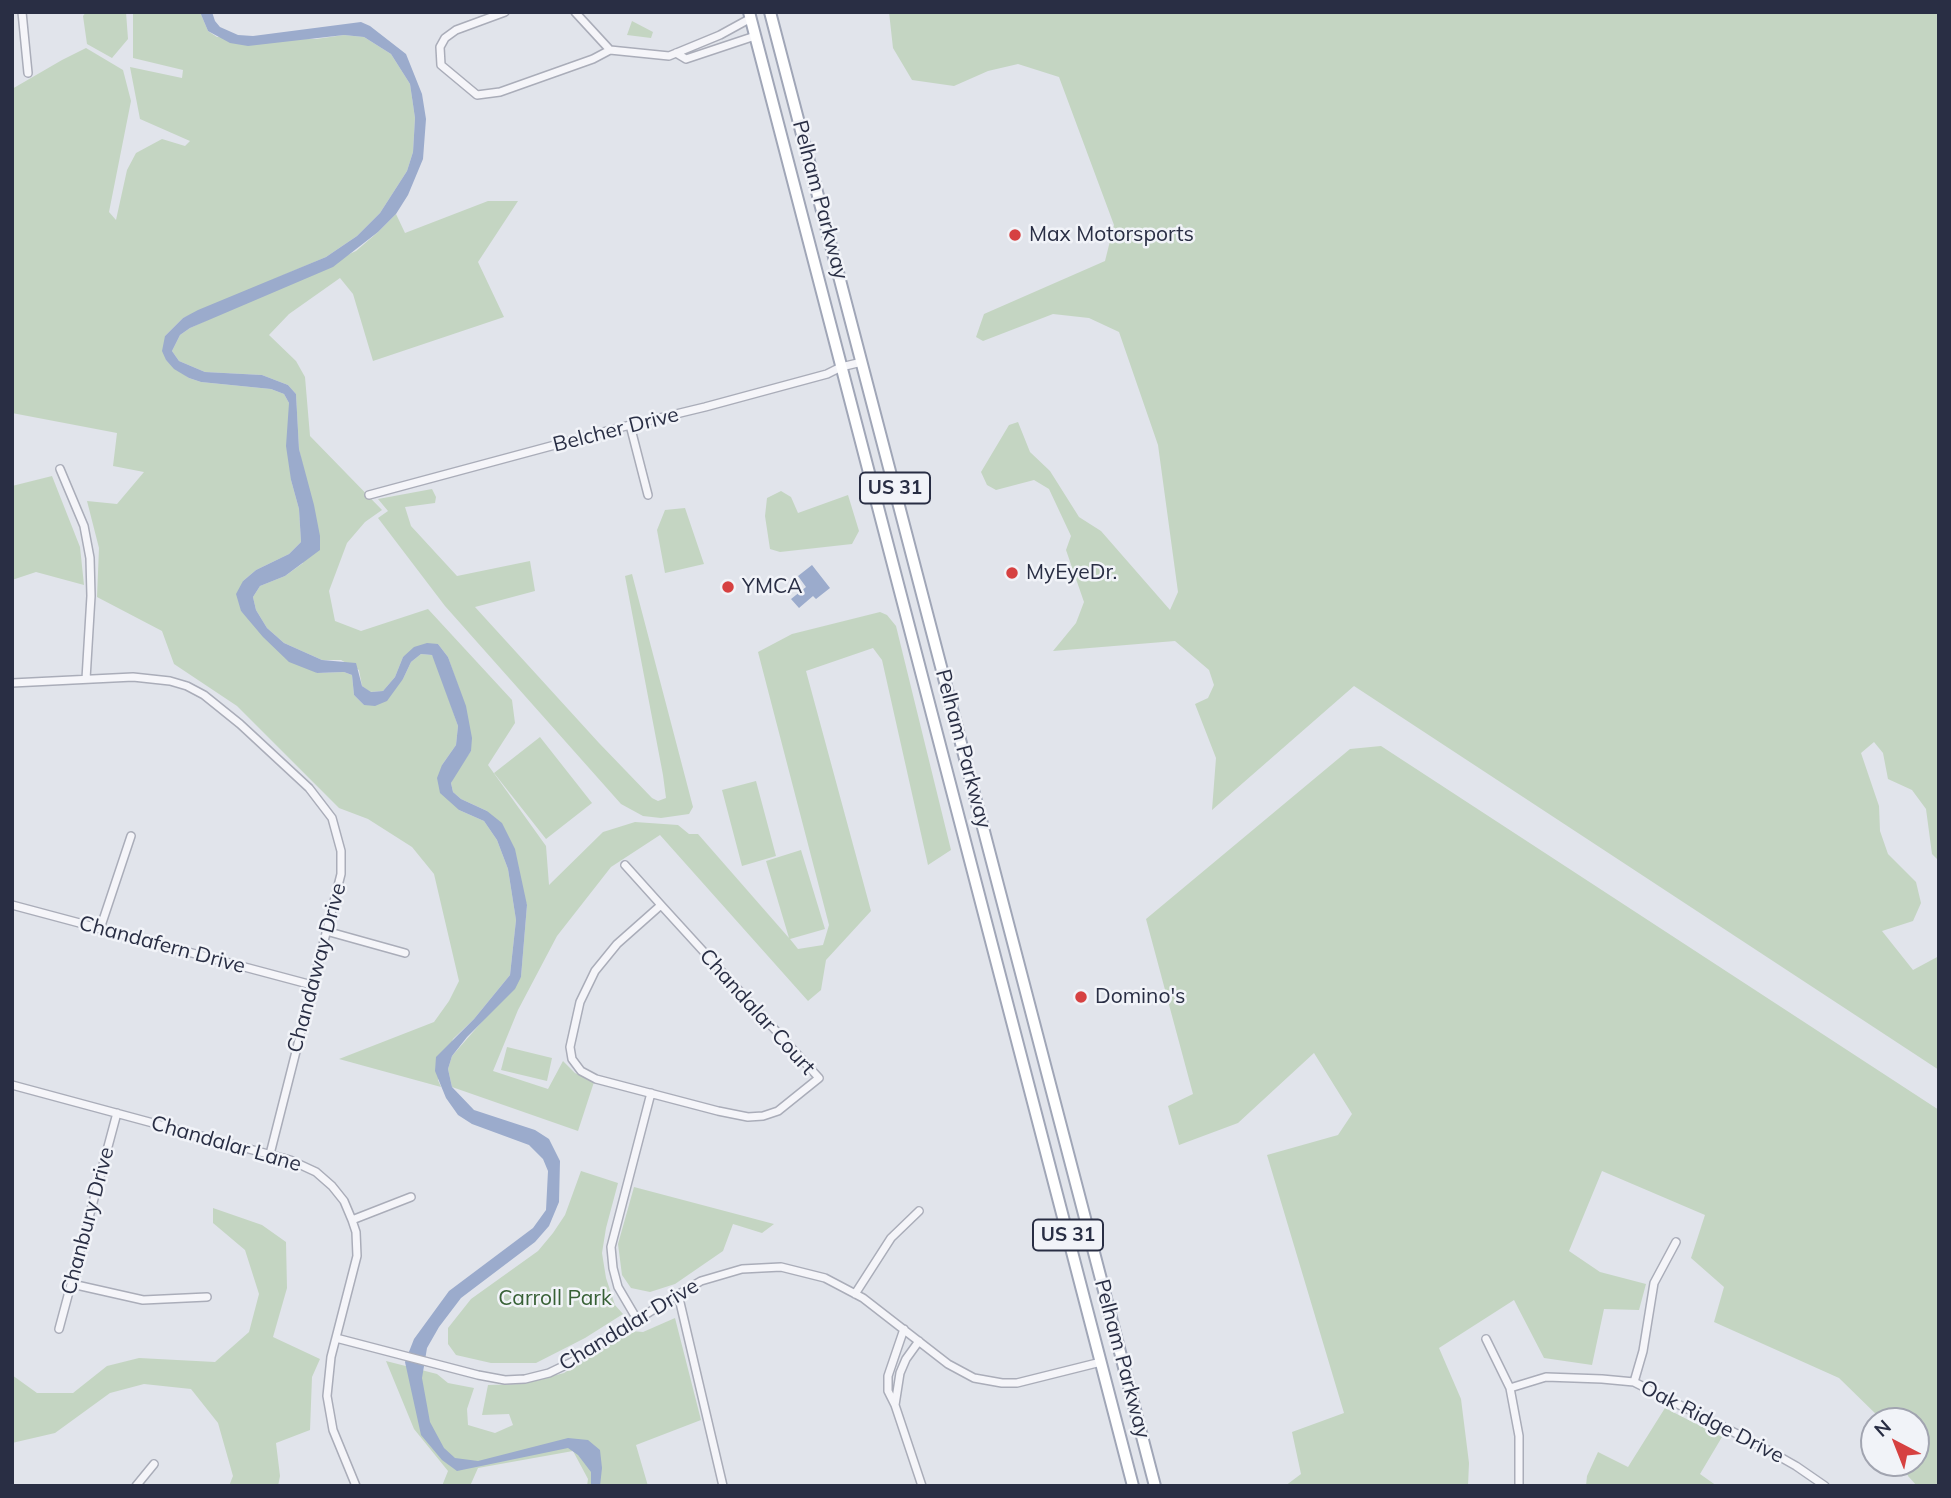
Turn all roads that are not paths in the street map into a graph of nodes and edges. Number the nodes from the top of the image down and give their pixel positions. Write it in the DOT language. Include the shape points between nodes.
graph roads {
  1 [pos="22,12"];
  2 [pos="505,12"];
  3 [pos="575,12"];
  4 [pos="770,12"];
  5 [pos="750,15"];
  6 [pos="755,36"];
  7 [pos="610,50"];
  8 [pos="676,53"];
  9 [pos="28,73"];
  10 [pos="829,234"];
  11 [pos="808,239"];
  12 [pos="845,295"];
  13 [pos="824,299"];
  14 [pos="862,362"];
  15 [pos="841,367"];
  16 [pos="875,409"];
  17 [pos="853,413"];
  18 [pos="630,425"];
  19 [pos="60,469"];
  20 [pos="369,495"];
  21 [pos="648,495"];
  22 [pos="920,583"];
  23 [pos="900,595"];
  24 [pos="86,679"];
  25 [pos="12,683"];
  26 [pos="131,836"];
  27 [pos="991,856"];
  28 [pos="971,862"];
  29 [pos="625,865"];
  30 [pos="12,905"];
  31 [pos="661,905"];
  32 [pos="100,929"];
  33 [pos="326,931"];
  34 [pos="405,953"];
  35 [pos="1023,979"];
  36 [pos="312,985"];
  37 [pos="1003,985"];
  38 [pos="12,1085"];
  39 [pos="652,1093"];
  40 [pos="1052,1093"];
  41 [pos="1032,1099"];
  42 [pos="117,1113"];
  43 [pos="270,1154"];
  44 [pos="411,1197"];
  45 [pos="919,1211"];
  46 [pos="352,1220"];
  47 [pos="1676,1242"];
  48 [pos="72,1284"];
  49 [pos="678,1294"];
  50 [pos="855,1294"];
  51 [pos="207,1297"];
  52 [pos="1107,1303"];
  53 [pos="1087,1310"];
  54 [pos="638,1321"];
  55 [pos="59,1329"];
  56 [pos="904,1329"];
  57 [pos="336,1338"];
  58 [pos="1486,1339"];
  59 [pos="919,1341"];
  60 [pos="1121,1356"];
  61 [pos="1101,1362"];
  62 [pos="1634,1382"];
  63 [pos="1510,1388"];
  64 [pos="895,1405"];
  65 [pos="153,1464"];
  66 [pos="136,1486"];
  67 [pos="356,1486"];
  68 [pos="723,1486"];
  69 [pos="922,1486"];
  70 [pos="1133,1486"];
  71 [pos="1155,1486"];
  72 [pos="1520,1486"];
  73 [pos="1825,1486"];
  1 -- 9 [label="street"];
  2 -- 7 [label="street" via="456,30 440,47 441,65 477,95 500,92"];
  3 -- 7 [label="street"];
  4 -- 5 [label="main road"];
  4 -- 10 [label="main road, Pelham Parkway / US 31"];
  5 -- 6 [label="main road, Pelham Parkway / US 31"];
  5 -- 8 [label="street" via="720,35"];
  6 -- 8 [label="street" via="686,59"];
  6 -- 11 [label="main road, Pelham Parkway / US 31"];
  7 -- 8 [label="street"];
  10 -- 11 [label="main road"];
  10 -- 12 [label="main road, Pelham Parkway / US 31"];
  11 -- 13 [label="main road, Pelham Parkway / US 31"];
  12 -- 13 [label="main road"];
  12 -- 14 [label="main road, Pelham Parkway / US 31"];
  13 -- 15 [label="main road, Pelham Parkway / US 31"];
  14 -- 15 [label="street, Belcher Drive"];
  14 -- 16 [label="main road, Pelham Parkway / US 31"];
  15 -- 17 [label="main road, Pelham Parkway / US 31"];
  15 -- 18 [label="street, Belcher Drive"];
  16 -- 17 [label="main road"];
  16 -- 22 [label="main road, Pelham Parkway / US 31"];
  17 -- 23 [label="main road, Pelham Parkway / US 31"];
  18 -- 20 [label="street, Belcher Drive"];
  18 -- 21 [label="street"];
  19 -- 24 [label="street" via="85,526 90,558"];
  22 -- 23 [label="main road"];
  22 -- 27 [label="main road, Pelham Parkway / US 31"];
  23 -- 28 [label="main road, Pelham Parkway / US 31"];
  24 -- 25 [label="street, Chandaway Drive"];
  24 -- 33 [label="street, Chandaway Drive" via="133,677 187,686 224,710 317,797 336,828 341,851 341,874"];
  26 -- 32 [label="street"];
  27 -- 28 [label="main road"];
  27 -- 35 [label="main road, Pelham Parkway / US 31"];
  28 -- 37 [label="main road, Pelham Parkway / US 31"];
  29 -- 31 [label="street, Chandalar Court"];
  30 -- 32 [label="street, Chandafern Drive"];
  31 -- 39 [label="street, Chandalar Court" via="617,944 595,971 580,1002 570,1047 572,1059 588,1075"];
  31 -- 39 [label="street, Chandalar Court" via="819,1078 784,1107 756,1117"];
  32 -- 36 [label="street, Chandafern Drive"];
  33 -- 34 [label="street"];
  33 -- 36 [label="street, Chandaway Drive"];
  35 -- 37 [label="main road"];
  35 -- 40 [label="main road, Pelham Parkway / US 31"];
  36 -- 43 [label="street, Chandaway Drive"];
  37 -- 41 [label="main road, Pelham Parkway / US 31"];
  38 -- 42 [label="street, Chandalar Lane"];
  39 -- 54 [label="street" via="611,1247 618,1287"];
  40 -- 41 [label="main road"];
  40 -- 52 [label="main road, Pelham Parkway / US 31"];
  41 -- 53 [label="main road, Pelham Parkway / US 31"];
  42 -- 43 [label="street, Chandalar Lane"];
  42 -- 48 [label="street, Chanbury Drive"];
  43 -- 46 [label="street, Chandalar Lane" via="324,1178 344,1201"];
  44 -- 46 [label="street"];
  45 -- 50 [label="street" via="891,1238"];
  46 -- 57 [label="street, Chandalar Lane" via="357,1256"];
  47 -- 62 [label="street" via="1654,1283"];
  48 -- 51 [label="street" via="143,1300"];
  48 -- 55 [label="street, Chanbury Drive"];
  49 -- 50 [label="street, Chandalar Drive" via="715,1276 772,1267 809,1272"];
  49 -- 54 [label="street, Chandalar Drive"];
  49 -- 68 [label="street"];
  50 -- 56 [label="street, Chandalar Drive"];
  52 -- 53 [label="main road"];
  52 -- 60 [label="main road, Pelham Parkway / US 31"];
  53 -- 61 [label="main road, Pelham Parkway / US 31"];
  54 -- 57 [label="street, Chandalar Drive" via="560,1368 505,1380"];
  56 -- 59 [label="street, Chandalar Drive"];
  56 -- 64 [label="street" via="888,1376 888,1391"];
  57 -- 67 [label="street, Chandalar Lane" via="327,1396 336,1440"];
  58 -- 63 [label="street"];
  59 -- 61 [label="street, Chandalar Drive" via="967,1375 1002,1384"];
  59 -- 64 [label="street" via="900,1373"];
  60 -- 61 [label="main road"];
  60 -- 71 [label="main road, Pelham Parkway / US 31"];
  61 -- 70 [label="main road, Pelham Parkway / US 31"];
  62 -- 63 [label="street, Oak Ridge Drive" via="1546,1377"];
  62 -- 73 [label="street, Oak Ridge Drive" via="1759,1445"];
  63 -- 72 [label="street" via="1519,1436"];
  64 -- 69 [label="street"];
  65 -- 66 [label="street"];
}
